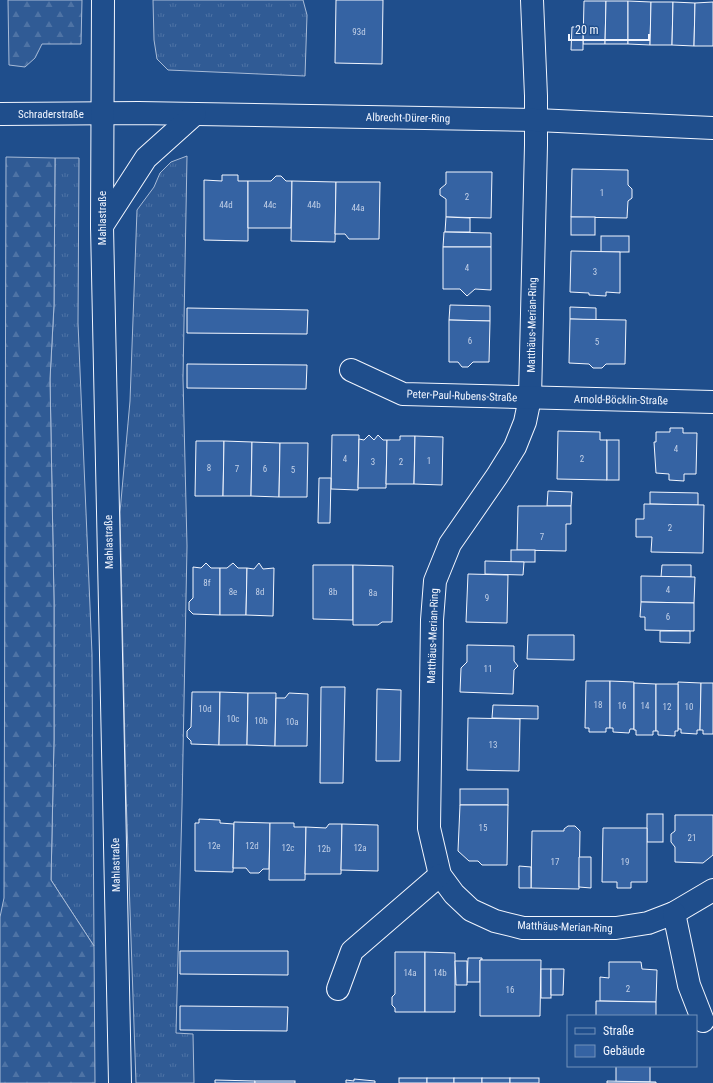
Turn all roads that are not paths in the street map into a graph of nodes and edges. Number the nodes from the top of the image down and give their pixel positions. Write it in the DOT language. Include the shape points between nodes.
graph roads {
  1 [pos="103,0"];
  2 [pos="532,0"];
  3 [pos="102,113"];
  4 [pos="0,114"];
  5 [pos="194,114"];
  6 [pos="536,120"];
  7 [pos="713,128"];
  8 [pos="102,226"];
  9 [pos="351,370"];
  10 [pos="530,398"];
  11 [pos="713,402"];
  12 [pos="440,875"];
  13 [pos="713,890"];
  14 [pos="674,913"];
  15 [pos="338,989"];
  16 [pos="703,1021"];
  17 [pos="120,1083"];
  1 -- 3 [label="street, Mahlastraße"];
  2 -- 6 [label="street, Matthäus-Merian-Ring"];
  3 -- 4 [label="street, Schraderstraße"];
  3 -- 5 [label="street, Albrecht-Dürer-Ring"];
  3 -- 8 [label="street, Mahlastraße"];
  5 -- 6 [label="street, Albrecht-Dürer-Ring"];
  5 -- 8 [label="street" via="146,158"];
  6 -- 7 [label="street, Albrecht-Dürer-Ring"];
  6 -- 10 [label="street, Matthäus-Merian-Ring"];
  8 -- 17 [label="street, Mahlastraße"];
  9 -- 10 [label="street, Peter-Paul-Rubens-Straße" via="403,394"];
  10 -- 11 [label="street, Arnold-Böcklin-Straße"];
  10 -- 12 [label="street, Matthäus-Merian-Ring" via="525,422 515,447 450,544 435,581 432,620 429,828"];
  12 -- 14 [label="street, Matthäus-Merian-Ring" via="454,894 471,910 495,922 523,928 616,928 648,923"];
  12 -- 15 [label="street" via="352,951"];
  13 -- 14 [label="street, Matthäus-Merian-Ring"];
  14 -- 16 [label="street" via="689,985"];
}
